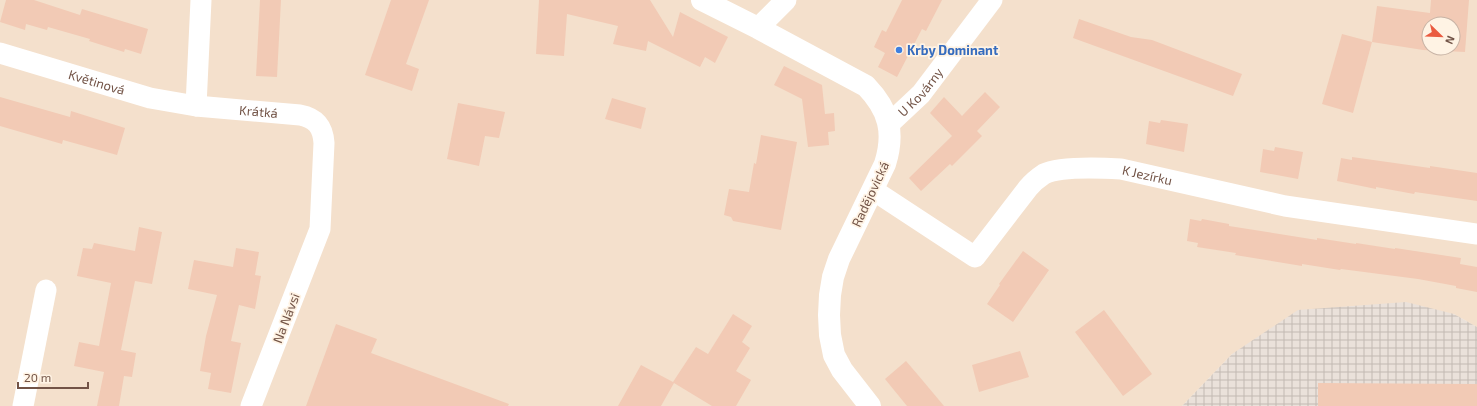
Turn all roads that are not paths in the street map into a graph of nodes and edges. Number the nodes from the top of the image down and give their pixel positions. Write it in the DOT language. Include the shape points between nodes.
graph roads {
  1 [pos="201,0"];
  2 [pos="702,0"];
  3 [pos="786,0"];
  4 [pos="992,0"];
  5 [pos="758,28"];
  6 [pos="0,53"];
  7 [pos="196,106"];
  8 [pos="889,124"];
  9 [pos="873,190"];
  10 [pos="320,229"];
  11 [pos="1477,234"];
  12 [pos="46,290"];
  13 [pos="23,406"];
  14 [pos="251,406"];
  15 [pos="870,406"];
  1 -- 7 [label="street"];
  2 -- 5 [label="street, Radějovická"];
  3 -- 5 [label="street"];
  4 -- 8 [label="street, U Kovárny" via="921,94"];
  5 -- 8 [label="street, Radějovická" via="866,86 884,110"];
  6 -- 7 [label="street, Květinová" via="150,98"];
  7 -- 10 [label="street, Krátká" via="300,115 315,120 320,126 323,138"];
  8 -- 9 [label="street, Radějovická" via="889,151"];
  9 -- 11 [label="street, K Jezírku" via="975,257 1036,179 1054,171 1098,167 1122,169 1285,206"];
  9 -- 15 [label="street, Radějovická" via="839,259 833,277 829,315 834,355 842,370"];
  10 -- 14 [label="street, Na Návsi"];
  12 -- 13 [label="street"];
}
